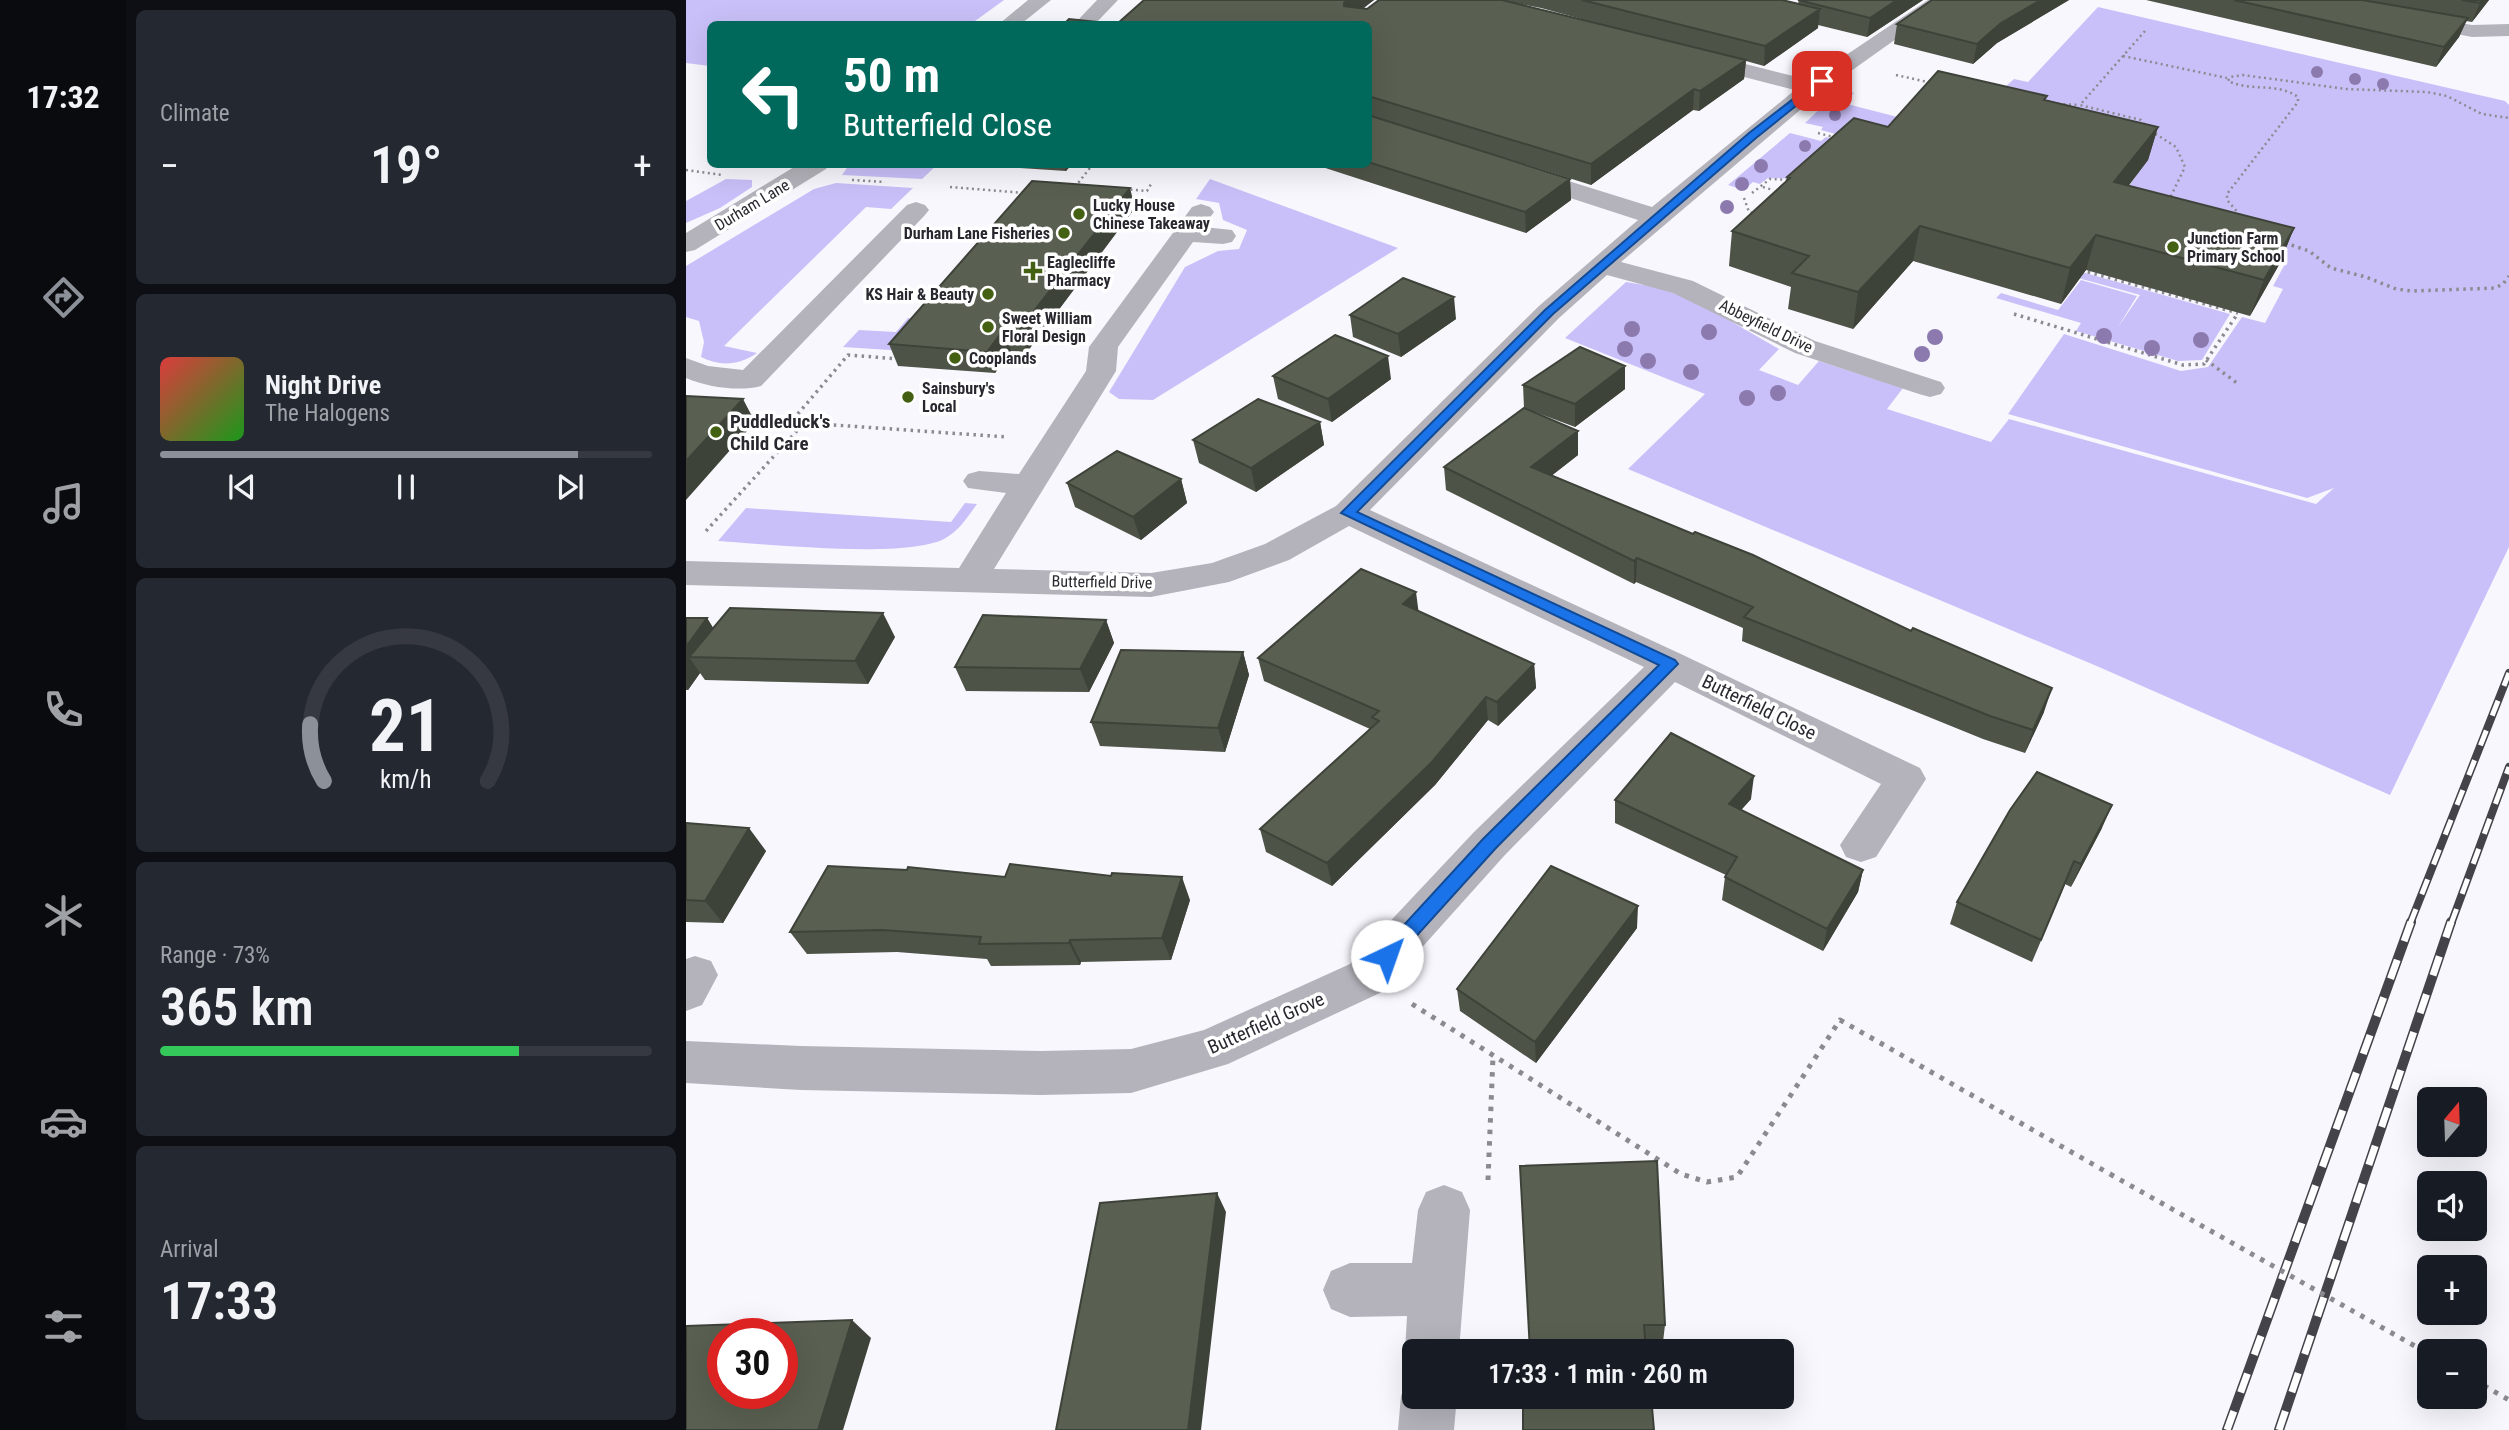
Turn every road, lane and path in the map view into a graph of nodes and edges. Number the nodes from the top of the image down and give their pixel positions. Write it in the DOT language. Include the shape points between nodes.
graph roads {
  1 [pos="1041,0"];
  2 [pos="1108,0"];
  3 [pos="1941,0"];
  4 [pos="2398,18"];
  5 [pos="1089,19"];
  6 [pos="1013,21"];
  7 [pos="2509,30"];
  8 [pos="2145,31"];
  9 [pos="1673,52"];
  10 [pos="2123,56"];
  11 [pos="1888,73"];
  12 [pos="2227,78"];
  13 [pos="1937,85"];
  14 [pos="1812,88"];
  15 [pos="2057,104"];
  16 [pos="2080,105"];
  17 [pos="2509,118"];
  18 [pos="1818,133"];
  19 [pos="1842,139"];
  20 [pos="811,168"];
  21 [pos="1090,168"];
  22 [pos="1503,168"];
  23 [pos="686,170"];
  24 [pos="1797,180"];
  25 [pos="792,181"];
  26 [pos="897,183"];
  27 [pos="1151,184"];
  28 [pos="1076,186"];
  29 [pos="950,187"];
  30 [pos="1088,187"];
  31 [pos="1762,187"];
  32 [pos="1124,189"];
  33 [pos="1773,190"];
  34 [pos="1028,193"];
  35 [pos="1068,196"];
  36 [pos="916,209"];
  37 [pos="2163,212"];
  38 [pos="1755,214"];
  39 [pos="2241,216"];
  40 [pos="1656,217"];
  41 [pos="1223,236"];
  42 [pos="2283,243"];
  43 [pos="686,244"];
  44 [pos="1602,265"];
  45 [pos="2071,267"];
  46 [pos="2509,276"];
  47 [pos="2014,314"];
  48 [pos="1805,347"];
  49 [pos="901,359"];
  50 [pos="2206,360"];
  51 [pos="686,367"];
  52 [pos="1781,371"];
  53 [pos="2238,383"];
  54 [pos="1930,387"];
  55 [pos="804,422"];
  56 [pos="1003,483"];
  57 [pos="1348,513"];
  58 [pos="698,541"];
  59 [pos="686,573"];
  60 [pos="971,578"];
  61 [pos="1670,664"];
  62 [pos="1861,845"];
  63 [pos="1402,997"];
  64 [pos="686,1062"];
  65 [pos="1444,1210"];
  66 [pos="1436,1289"];
  67 [pos="1350,1290"];
  68 [pos="1433,1339"];
  69 [pos="2417,1347"];
  70 [pos="2487,1387"];
  71 [pos="2509,1400"];
  72 [pos="1428,1409"];
  73 [pos="1426,1430"];
  1 -- 6 [label="street"];
  2 -- 5 [label="street"];
  3 -- 14 [label="street, Butterfield Drive"];
  4 -- 7 [label="street" via="2472,31"];
  8 -- 10 [label="path"];
  9 -- 14 [label="street"];
  10 -- 12 [label="path"];
  10 -- 16 [label="path"];
  11 -- 13 [label="path"];
  12 -- 17 [label="path" via="2242,75 2346,89 2427,92 2447,96 2482,114"];
  12 -- 39 [label="path" via="2241,87 2290,91 2298,97 2227,194"];
  14 -- 40 [label="street, Butterfield Drive"];
  15 -- 16 [label="path"];
  16 -- 37 [label="path" via="2141,120 2176,147 2185,167"];
  18 -- 19 [label="path"];
  20 -- 25 [label="street, Durham Lane"];
  21 -- 28 [label="path"];
  22 -- 40 [label="street"];
  23 -- 25 [label="path"];
  24 -- 31 [label="path" via="1770,179"];
  25 -- 26 [label="path" via="814,185 829,178"];
  25 -- 43 [label="street, Durham Lane"];
  27 -- 32 [label="path" via="1147,191"];
  28 -- 30 [label="path"];
  28 -- 35 [label="path"];
  29 -- 34 [label="path"];
  31 -- 33 [label="path"];
  31 -- 38 [label="path" via="1740,194 1749,212"];
  36 -- 51 [label="street" via="750,380 701,374"];
  40 -- 44 [label="street, Butterfield Drive"];
  41 -- 56 [label="street" via="1194,223 1104,347 1101,371"];
  42 -- 46 [label="path" via="2309,251 2331,268 2396,289 2496,288"];
  44 -- 48 [label="street, Abbeyfield Drive" via="1705,296"];
  44 -- 57 [label="street, Butterfield Drive"];
  45 -- 50 [label="path" via="2238,313"];
  47 -- 50 [label="path" via="2183,365"];
  48 -- 52 [label="street"];
  48 -- 54 [label="street, Abbeyfield Drive"];
  49 -- 55 [label="path" via="848,355 791,422"];
  50 -- 53 [label="path"];
  55 -- 56 [label="path" via="1034,439"];
  55 -- 58 [label="path"];
  56 -- 60 [label="street"];
  57 -- 60 [label="street, Butterfield Drive" via="1277,552 1217,574 1151,585"];
  57 -- 61 [label="street, Butterfield Close"];
  59 -- 60 [label="street, Butterfield Drive"];
  61 -- 62 [label="street, Butterfield Close" via="1906,779"];
  61 -- 64 [label="street, Butterfield Grove" via="1489,844 1366,978 1212,1049 1131,1071 802,1068"];
  63 -- 69 [label="path, bridge" via="1681,1174 1707,1182 1737,1177 1840,1020"];
  65 -- 66 [label="street"];
  66 -- 67 [label="street"];
  66 -- 68 [label="street"];
  70 -- 71 [label="path"];
  72 -- 73 [label="street"];
}
